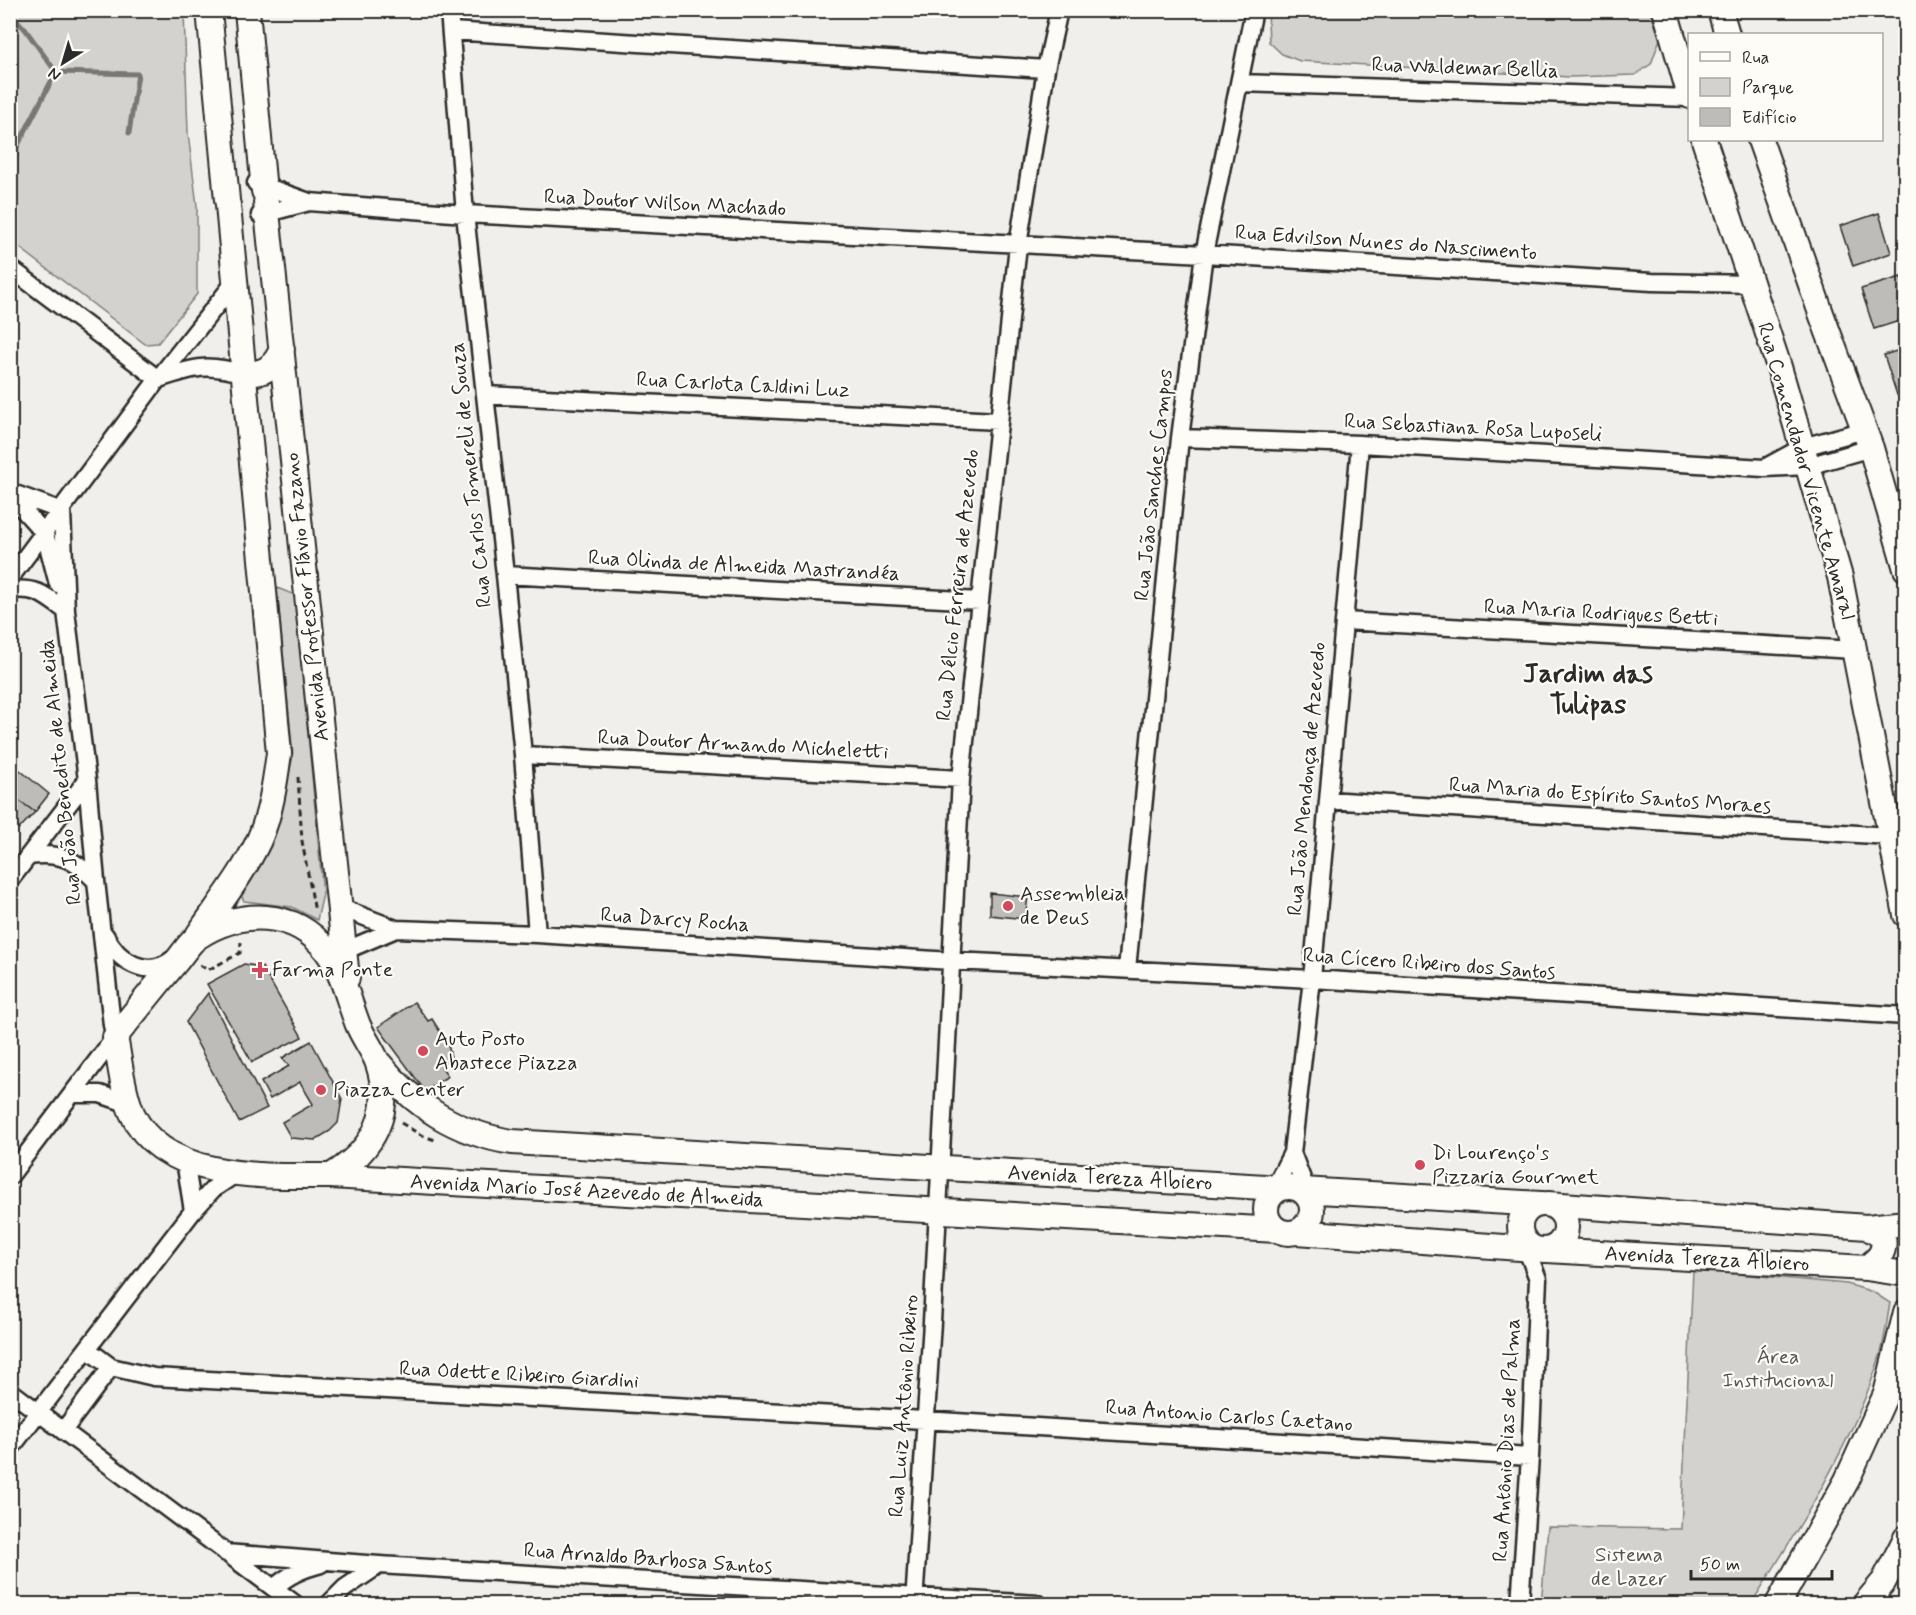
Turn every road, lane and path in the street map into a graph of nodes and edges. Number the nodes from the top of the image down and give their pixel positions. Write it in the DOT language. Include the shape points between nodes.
graph roads {
  1 [pos="209,10"];
  2 [pos="247,10"];
  3 [pos="449,10"];
  4 [pos="1059,10"];
  5 [pos="1254,10"];
  6 [pos="1665,10"];
  7 [pos="1720,10"];
  8 [pos="451,31"];
  9 [pos="1727,33"];
  10 [pos="1046,69"];
  11 [pos="1239,83"];
  12 [pos="1688,93"];
  13 [pos="1688,97"];
  14 [pos="1704,141"];
  15 [pos="1760,141"];
  16 [pos="263,198"];
  17 [pos="227,202"];
  18 [pos="309,202"];
  19 [pos="465,214"];
  20 [pos="1018,245"];
  21 [pos="1203,254"];
  22 [pos="10,268"];
  23 [pos="234,283"];
  24 [pos="1752,284"];
  25 [pos="282,350"];
  26 [pos="244,374"];
  27 [pos="158,379"];
  28 [pos="485,395"];
  29 [pos="998,421"];
  30 [pos="1180,438"];
  31 [pos="1868,439"];
  32 [pos="1360,444"];
  33 [pos="1805,456"];
  34 [pos="1764,468"];
  35 [pos="1815,489"];
  36 [pos="10,494"];
  37 [pos="62,511"];
  38 [pos="45,534"];
  39 [pos="1905,568"];
  40 [pos="505,575"];
  41 [pos="10,578"];
  42 [pos="10,590"];
  43 [pos="980,601"];
  44 [pos="66,611"];
  45 [pos="1344,621"];
  46 [pos="1855,650"];
  47 [pos="523,755"];
  48 [pos="961,779"];
  49 [pos="87,780"];
  50 [pos="1328,800"];
  51 [pos="1889,836"];
  52 [pos="28,856"];
  53 [pos="10,880"];
  54 [pos="96,881"];
  55 [pos="339,907"];
  56 [pos="1905,915"];
  57 [pos="396,928"];
  58 [pos="101,929"];
  59 [pos="537,934"];
  60 [pos="197,937"];
  61 [pos="344,951"];
  62 [pos="240,952"];
  63 [pos="950,961"];
  64 [pos="1127,969"];
  65 [pos="208,970"];
  66 [pos="1312,979"];
  67 [pos="348,993"];
  68 [pos="1905,1016"];
  69 [pos="115,1037"];
  70 [pos="376,1060"];
  71 [pos="72,1095"];
  72 [pos="129,1104"];
  73 [pos="1292,1153"];
  74 [pos="185,1160"];
  75 [pos="939,1168"];
  76 [pos="237,1173"];
  77 [pos="10,1176"];
  78 [pos="331,1176"];
  79 [pos="1291,1192"];
  80 [pos="1545,1204"];
  81 [pos="193,1211"];
  82 [pos="937,1211"];
  83 [pos="1905,1223"];
  84 [pos="1867,1227"];
  85 [pos="1287,1231"];
  86 [pos="1541,1247"];
  87 [pos="1870,1269"];
  88 [pos="1905,1274"];
  89 [pos="1538,1279"];
  90 [pos="1905,1301"];
  91 [pos="1905,1312"];
  92 [pos="87,1349"];
  93 [pos="111,1367"];
  94 [pos="10,1391"];
  95 [pos="38,1413"];
  96 [pos="925,1420"];
  97 [pos="63,1431"];
  98 [pos="10,1449"];
  99 [pos="1530,1457"];
  100 [pos="1905,1538"];
  101 [pos="226,1553"];
  102 [pos="333,1560"];
  103 [pos="379,1565"];
  104 [pos="274,1588"];
  105 [pos="914,1601"];
  106 [pos="295,1605"];
  107 [pos="329,1605"];
  108 [pos="1038,1605"];
  109 [pos="1520,1605"];
  110 [pos="1778,1605"];
  111 [pos="1865,1605"];
  1 -- 17 [label="street, Avenida Professor Flávio Fazano"];
  2 -- 16 [label="street, Avenida Professor Flávio Fazano"];
  3 -- 8 [label="street, Rua Carlos Tomereli de Souza"];
  4 -- 10 [label="street, Rua Délcio Ferreira de Azevedo"];
  5 -- 11 [label="street, Rua João Sanches Campos"];
  6 -- 12 [label="street"];
  7 -- 9 [label="street"];
  8 -- 10 [label="street"];
  8 -- 19 [label="street, Rua Carlos Tomereli de Souza"];
  10 -- 20 [label="street, Rua Délcio Ferreira de Azevedo"];
  11 -- 13 [label="street, Rua Waldemar Bellia"];
  11 -- 21 [label="street, Rua João Sanches Campos"];
  14 -- 24 [label="street, Rua Comendador Vicente Amaral"];
  15 -- 31 [label="street"];
  16 -- 17 [label="street" via="245,181 235,185"];
  16 -- 17 [label="street" via="251,219 233,214"];
  16 -- 18 [label="street, Rua Doutor Wilson Machado"];
  16 -- 18 [label="street, Rua Doutor Wilson Machado"];
  16 -- 25 [label="street, Avenida Professor Flávio Fazano"];
  17 -- 23 [label="street, Avenida Professor Flávio Fazano"];
  18 -- 19 [label="street, Rua Doutor Wilson Machado"];
  19 -- 20 [label="street, Rua Doutor Wilson Machado"];
  19 -- 28 [label="street, Rua Carlos Tomereli de Souza"];
  20 -- 21 [label="street, Rua Edvilson Nunes do Nascimento"];
  20 -- 29 [label="street, Rua Délcio Ferreira de Azevedo"];
  21 -- 24 [label="street, Rua Edvilson Nunes do Nascimento" via="1652,282"];
  21 -- 30 [label="street, Rua João Sanches Campos"];
  22 -- 27 [label="street"];
  23 -- 26 [label="street, Avenida Professor Flávio Fazano"];
  23 -- 27 [label="street"];
  24 -- 33 [label="street, Rua Comendador Vicente Amaral"];
  25 -- 26 [label="street" via="269,369"];
  25 -- 55 [label="street, Avenida Professor Flávio Fazano"];
  26 -- 27 [label="street" via="218,367 194,367"];
  26 -- 60 [label="street, Avenida Professor Flávio Fazano" via="279,753 271,803 259,839"];
  27 -- 37 [label="street"];
  28 -- 29 [label="street, Rua Carlota Caldini Luz"];
  28 -- 40 [label="street, Rua Carlos Tomereli de Souza"];
  29 -- 43 [label="street, Rua Délcio Ferreira de Azevedo"];
  30 -- 32 [label="street, Rua Sebastiana Rosa Luposeli"];
  30 -- 64 [label="street, Rua João Sanches Campos"];
  31 -- 33 [label="street"];
  31 -- 39 [label="street"];
  32 -- 34 [label="street, Rua Sebastiana Rosa Luposeli"];
  32 -- 45 [label="street, Rua João Mendonça de Azevedo"];
  33 -- 34 [label="street"];
  33 -- 35 [label="street, Rua Comendador Vicente Amaral"];
  34 -- 35 [label="street, Rua Sebastiana Rosa Luposeli"];
  35 -- 46 [label="street, Rua Comendador Vicente Amaral" via="1840,577"];
  36 -- 37 [label="street, Rua João Benedito de Almeida"];
  36 -- 38 [label="street, Rua João Benedito de Almeida"];
  37 -- 38 [label="street"];
  37 -- 44 [label="street, Rua João Benedito de Almeida"];
  38 -- 41 [label="street"];
  38 -- 44 [label="street, Rua João Benedito de Almeida"];
  40 -- 43 [label="street, Rua Olinda de Almeida Mastrandéa"];
  40 -- 47 [label="street, Rua Carlos Tomereli de Souza"];
  42 -- 44 [label="street, Rua João Benedito de Almeida" via="40,592"];
  43 -- 48 [label="street, Rua Délcio Ferreira de Azevedo"];
  44 -- 49 [label="street, Rua João Benedito de Almeida"];
  45 -- 46 [label="street, Rua Maria Rodrigues Betti"];
  45 -- 50 [label="street, Rua João Mendonça de Azevedo"];
  46 -- 51 [label="street, Rua Comendador Vicente Amaral"];
  47 -- 48 [label="street, Rua Doutor Armando Micheletti"];
  47 -- 59 [label="street, Rua Carlos Tomereli de Souza"];
  48 -- 63 [label="street, Rua Délcio Ferreira de Azevedo"];
  49 -- 52 [label="street"];
  49 -- 54 [label="street, Rua João Benedito de Almeida"];
  50 -- 51 [label="street, Rua Maria do Espírito Santos Moraes"];
  50 -- 66 [label="street, Rua João Mendonça de Azevedo"];
  51 -- 56 [label="street, Rua Comendador Vicente Amaral"];
  52 -- 53 [label="street"];
  52 -- 54 [label="street" via="48,854 66,859 82,866"];
  54 -- 58 [label="street, Rua João Benedito de Almeida"];
  55 -- 57 [label="street, Rua Darcy Rocha"];
  55 -- 61 [label="street, Avenida Professor Flávio Fazano"];
  57 -- 59 [label="street, Rua Darcy Rocha"];
  57 -- 61 [label="street, Rua Darcy Rocha"];
  58 -- 60 [label="street, Rua João Benedito de Almeida" via="122,958 132,965 154,969"];
  58 -- 69 [label="street, Rua João Benedito de Almeida"];
  59 -- 63 [label="street, Rua Darcy Rocha"];
  60 -- 67 [label="street" via="222,924 249,917 291,923 326,951"];
  60 -- 69 [label="street, Avenida Professor Flávio Fazano"];
  61 -- 67 [label="street, Avenida Professor Flávio Fazano"];
  62 -- 65 [label="path"];
  63 -- 64 [label="street, Rua Cícero Ribeiro dos Santos"];
  63 -- 75 [label="street, Rua Délcio Ferreira de Azevedo"];
  64 -- 66 [label="street, Rua Cícero Ribeiro dos Santos"];
  66 -- 68 [label="street, Rua Cícero Ribeiro dos Santos"];
  66 -- 73 [label="street, Rua João Mendonça de Azevedo"];
  67 -- 70 [label="street" via="358,1026"];
  69 -- 71 [label="street"];
  69 -- 72 [label="street, Avenida Mario José Azevedo de Almeida"];
  70 -- 75 [label="street, Avenida Mario José Azevedo de Almeida" via="403,1089 442,1118 489,1138"];
  70 -- 78 [label="street" via="382,1084 379,1127 366,1147"];
  71 -- 72 [label="street" via="100,1094"];
  71 -- 77 [label="street"];
  72 -- 74 [label="street, Avenida Mario José Azevedo de Almeida" via="149,1137"];
  73 -- 79 [label="street, Rua João Mendonça de Azevedo"];
  73 -- 79 [label="street, Rua João Mendonça de Azevedo"];
  74 -- 76 [label="street, Avenida Mario José Azevedo de Almeida"];
  74 -- 81 [label="street"];
  75 -- 79 [label="street, Avenida Tereza Albiero"];
  75 -- 82 [label="street, Rua Luiz Antônio Ribeiro"];
  76 -- 78 [label="street, Avenida Mario José Azevedo de Almeida"];
  76 -- 81 [label="street"];
  78 -- 82 [label="street, Avenida Mario José Azevedo de Almeida"];
  79 -- 80 [label="street, Avenida Tereza Albiero"];
  79 -- 85 [label="street" via="1312,1208 1306,1227"];
  79 -- 85 [label="street" via="1267,1203 1269,1223"];
  80 -- 84 [label="street, Avenida Tereza Albiero"];
  80 -- 86 [label="street" via="1560,1211 1566,1231"];
  80 -- 86 [label="street" via="1528,1208 1520,1220 1520,1233"];
  81 -- 92 [label="street"];
  82 -- 85 [label="street, Avenida Tereza Albiero"];
  82 -- 96 [label="street, Rua Luiz Antônio Ribeiro"];
  83 -- 84 [label="street, Avenida Tereza Albiero"];
  84 -- 87 [label="street" via="1883,1237 1885,1246"];
  85 -- 86 [label="street, Avenida Tereza Albiero"];
  86 -- 87 [label="street, Avenida Tereza Albiero"];
  86 -- 89 [label="street, Rua Antônio Dias de Palma"];
  86 -- 89 [label="street, Rua Antônio Dias de Palma"];
  87 -- 88 [label="street, Avenida Tereza Albiero"];
  87 -- 90 [label="street" via="1891,1279"];
  89 -- 99 [label="street, Rua Antônio Dias de Palma"];
  91 -- 110 [label="street" via="1886,1394 1847,1480"];
  92 -- 93 [label="street, Rua Odette Ribeiro Giardini"];
  92 -- 95 [label="street"];
  93 -- 96 [label="street, Rua Odette Ribeiro Giardini" via="154,1377"];
  93 -- 97 [label="street"];
  94 -- 95 [label="street"];
  95 -- 97 [label="street"];
  95 -- 98 [label="street"];
  96 -- 99 [label="street, Rua Antonio Carlos Caetano"];
  96 -- 105 [label="street, Rua Luiz Antônio Ribeiro"];
  97 -- 101 [label="street"];
  99 -- 109 [label="street, Rua Antônio Dias de Palma"];
  100 -- 111 [label="street" via="1884,1581"];
  101 -- 102 [label="street, Rua Arnaldo Barbosa Santos"];
  101 -- 104 [label="street"];
  102 -- 103 [label="street, Rua Arnaldo Barbosa Santos"];
  102 -- 104 [label="street, Rua Arnaldo Barbosa Santos" via="300,1570"];
  103 -- 105 [label="street, Rua Arnaldo Barbosa Santos"];
  103 -- 107 [label="street" via="345,1588"];
  104 -- 106 [label="street"];
  105 -- 108 [label="street, Rua Arnaldo Barbosa Santos"];
}
